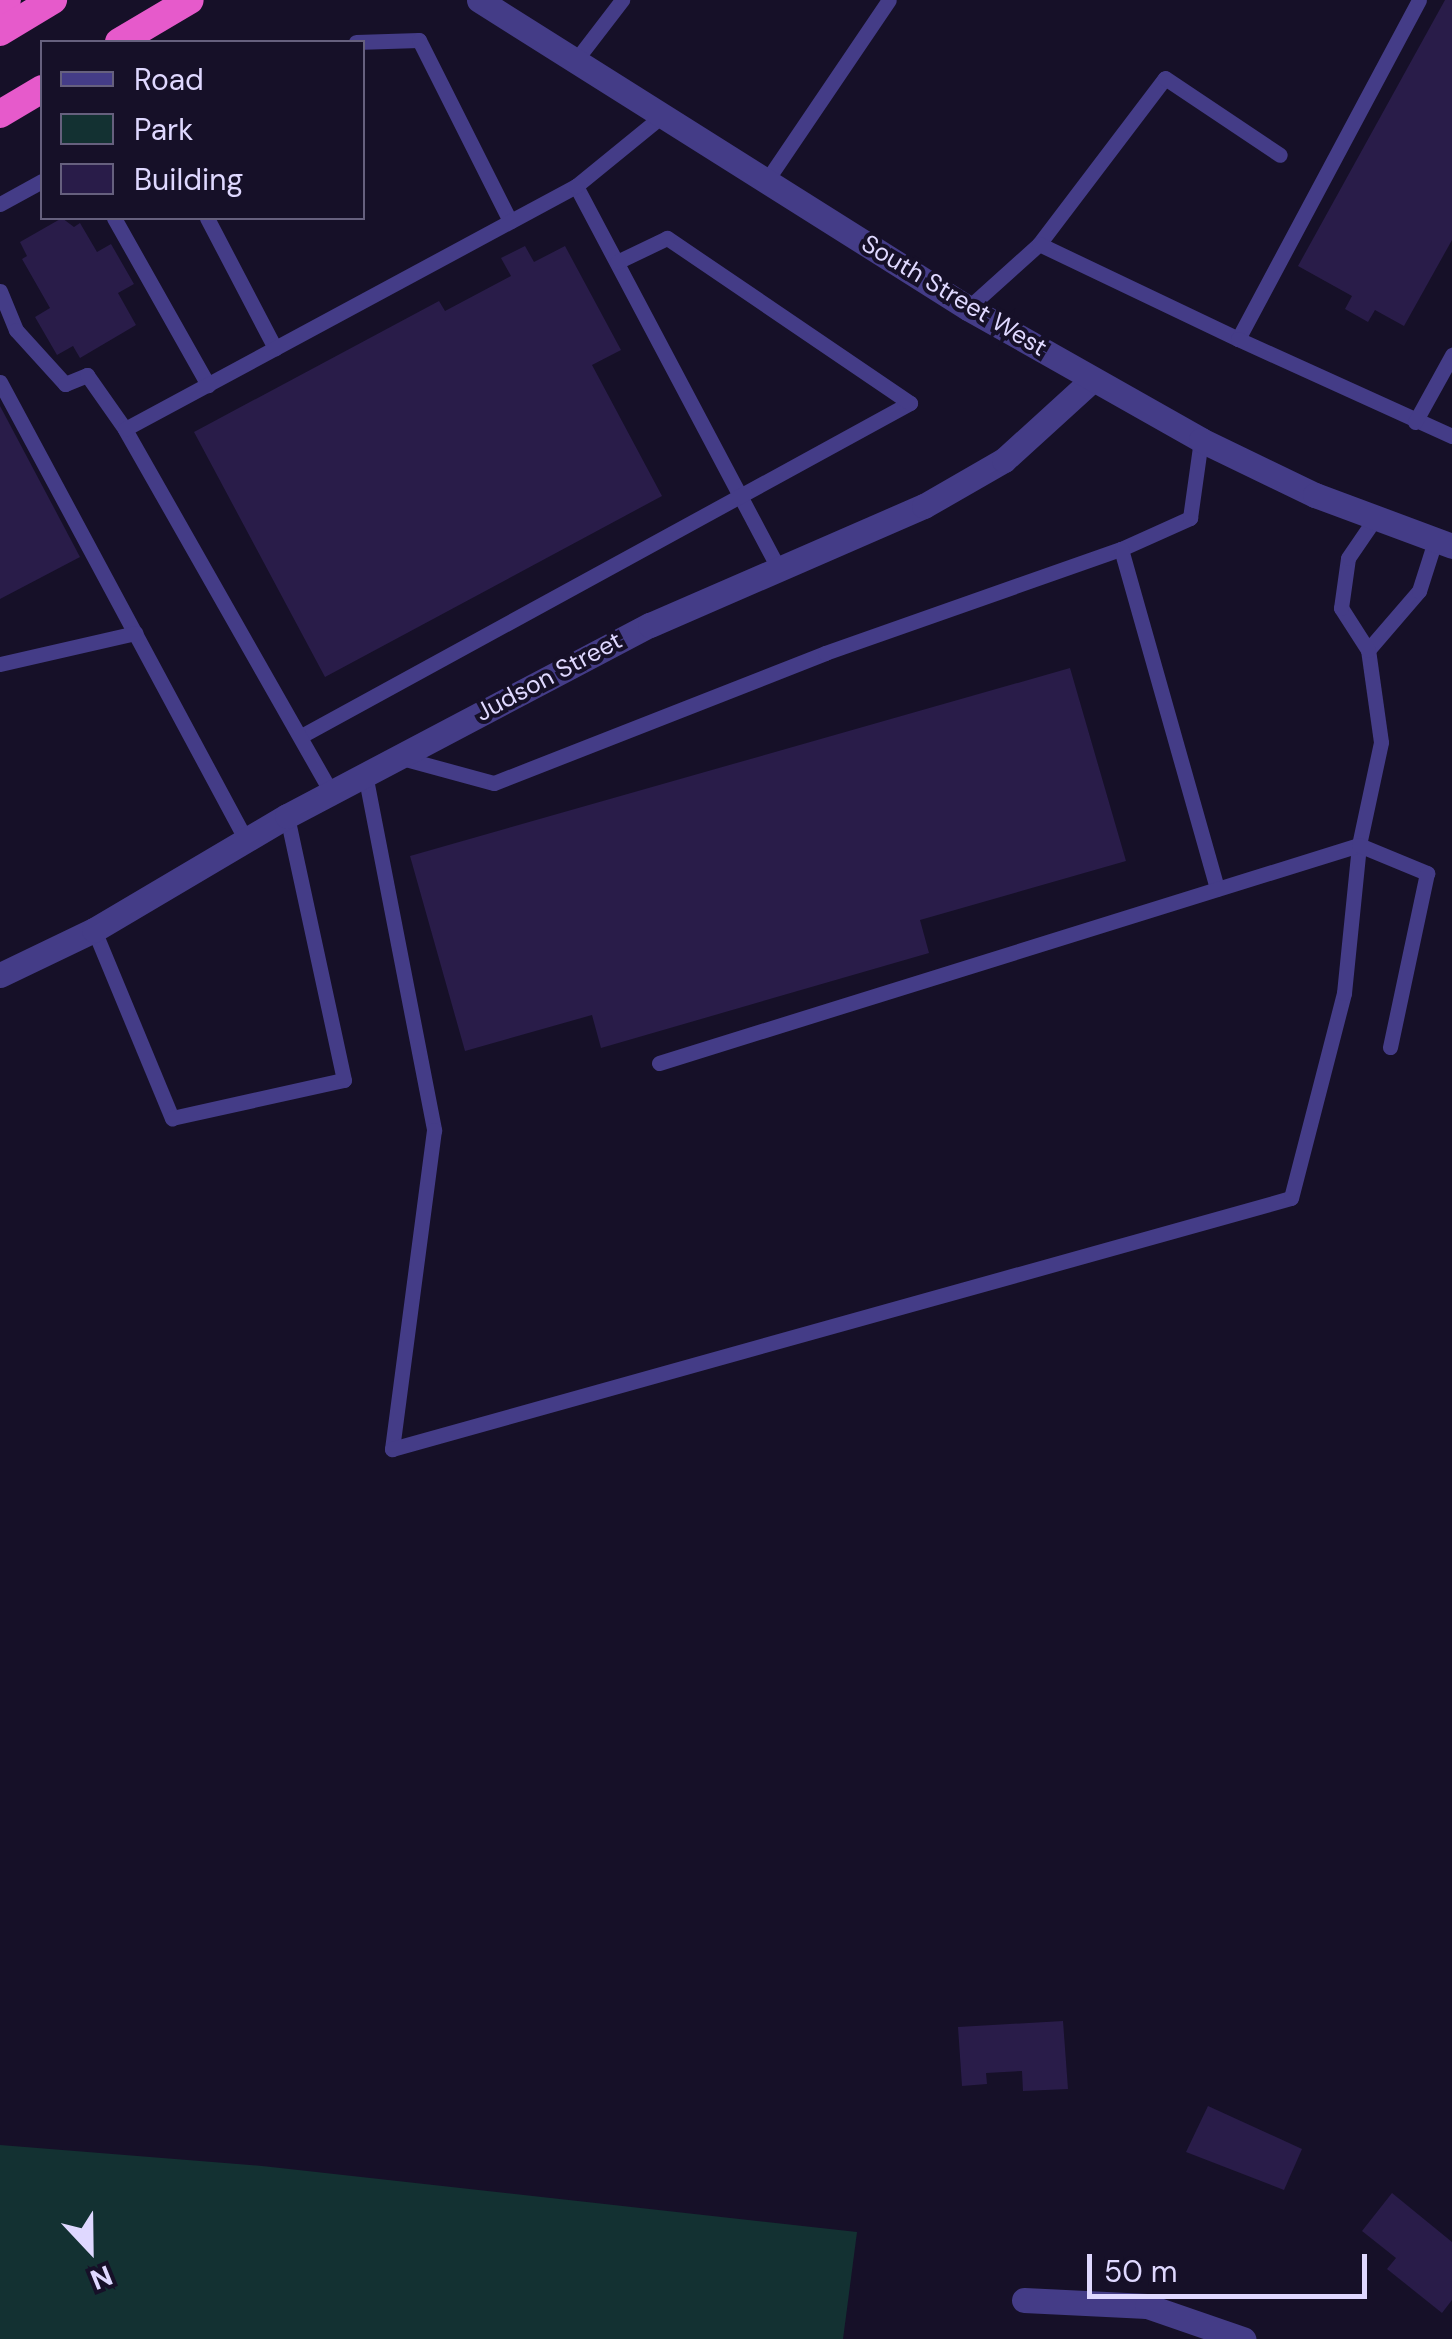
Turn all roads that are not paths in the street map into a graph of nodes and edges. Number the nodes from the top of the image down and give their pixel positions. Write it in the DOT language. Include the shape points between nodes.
graph roads {
  1 [pos="7,0"];
  2 [pos="54,0"];
  3 [pos="190,0"];
  4 [pos="479,0"];
  5 [pos="622,0"];
  6 [pos="888,0"];
  7 [pos="1419,0"];
  8 [pos="0,10"];
  9 [pos="0,32"];
  10 [pos="122,40"];
  11 [pos="365,42"];
  12 [pos="576,60"];
  13 [pos="40,90"];
  14 [pos="0,114"];
  15 [pos="663,115"];
  16 [pos="1280,155"];
  17 [pos="766,180"];
  18 [pos="40,182"];
  19 [pos="576,186"];
  20 [pos="0,204"];
  21 [pos="115,220"];
  22 [pos="208,220"];
  23 [pos="510,222"];
  24 [pos="1039,244"];
  25 [pos="617,262"];
  26 [pos="0,291"];
  27 [pos="968,308"];
  28 [pos="1238,339"];
  29 [pos="275,348"];
  30 [pos="1452,356"];
  31 [pos="1093,378"];
  32 [pos="0,382"];
  33 [pos="208,384"];
  34 [pos="1415,422"];
  35 [pos="126,429"];
  36 [pos="1452,436"];
  37 [pos="1201,440"];
  38 [pos="742,497"];
  39 [pos="1374,520"];
  40 [pos="1443,543"];
  41 [pos="1121,549"];
  42 [pos="778,568"];
  43 [pos="134,633"];
  44 [pos="1368,650"];
  45 [pos="0,664"];
  46 [pos="303,735"];
  47 [pos="398,757"];
  48 [pos="365,774"];
  49 [pos="332,792"];
  50 [pos="287,816"];
  51 [pos="246,840"];
  52 [pos="1358,845"];
  53 [pos="1216,889"];
  54 [pos="94,930"];
  55 [pos="0,974"];
  56 [pos="1390,1047"];
  57 [pos="659,1062"];
  58 [pos="1024,2300"];
  59 [pos="1243,2339"];
  1 -- 8 [label="highway"];
  2 -- 9 [label="highway"];
  3 -- 10 [label="highway"];
  4 -- 12 [label="street, South Street West"];
  5 -- 12 [label="lane"];
  6 -- 17 [label="lane"];
  7 -- 28 [label="lane"];
  11 -- 23 [label="lane" via="419,40"];
  12 -- 15 [label="street, South Street West"];
  13 -- 14 [label="highway"];
  15 -- 17 [label="street, South Street West"];
  15 -- 19 [label="lane"];
  16 -- 24 [label="lane" via="1165,78"];
  17 -- 27 [label="street, South Street West"];
  18 -- 20 [label="lane"];
  19 -- 23 [label="lane"];
  19 -- 25 [label="lane"];
  21 -- 33 [label="lane"];
  22 -- 29 [label="lane"];
  23 -- 29 [label="lane"];
  24 -- 27 [label="lane"];
  24 -- 28 [label="lane"];
  25 -- 38 [label="lane"];
  25 -- 38 [label="lane" via="667,238 910,403"];
  26 -- 35 [label="lane" via="16,330 65,384 88,376"];
  27 -- 31 [label="street, South Street West"];
  28 -- 34 [label="lane"];
  29 -- 33 [label="lane"];
  30 -- 34 [label="lane"];
  31 -- 37 [label="street, South Street West"];
  31 -- 42 [label="street, Judson Street" via="1004,460 924,506"];
  32 -- 43 [label="lane"];
  33 -- 35 [label="lane"];
  34 -- 36 [label="lane"];
  35 -- 46 [label="lane"];
  37 -- 39 [label="street, South Street West"];
  37 -- 41 [label="lane" via="1190,518"];
  38 -- 42 [label="lane"];
  38 -- 46 [label="lane"];
  39 -- 40 [label="street, South Street West"];
  39 -- 44 [label="lane" via="1348,558 1341,608"];
  40 -- 44 [label="lane" via="1419,590"];
  41 -- 47 [label="lane" via="825,653 494,783"];
  41 -- 53 [label="lane"];
  42 -- 47 [label="street, Judson Street" via="650,625"];
  43 -- 45 [label="lane"];
  43 -- 51 [label="lane"];
  44 -- 52 [label="lane" via="1382,742"];
  46 -- 49 [label="lane"];
  47 -- 48 [label="street, Judson Street"];
  48 -- 49 [label="street, Judson Street"];
  48 -- 52 [label="lane" via="434,1130 392,1449 1291,1198 1344,993"];
  49 -- 50 [label="street, Judson Street"];
  50 -- 51 [label="street, Judson Street"];
  50 -- 54 [label="lane" via="344,1080 172,1118"];
  51 -- 54 [label="street, Judson Street"];
  52 -- 53 [label="lane"];
  52 -- 56 [label="lane" via="1427,873"];
  53 -- 57 [label="lane"];
  54 -- 55 [label="street, Judson Street"];
  58 -- 59 [label="street" via="1147,2306"];
}
